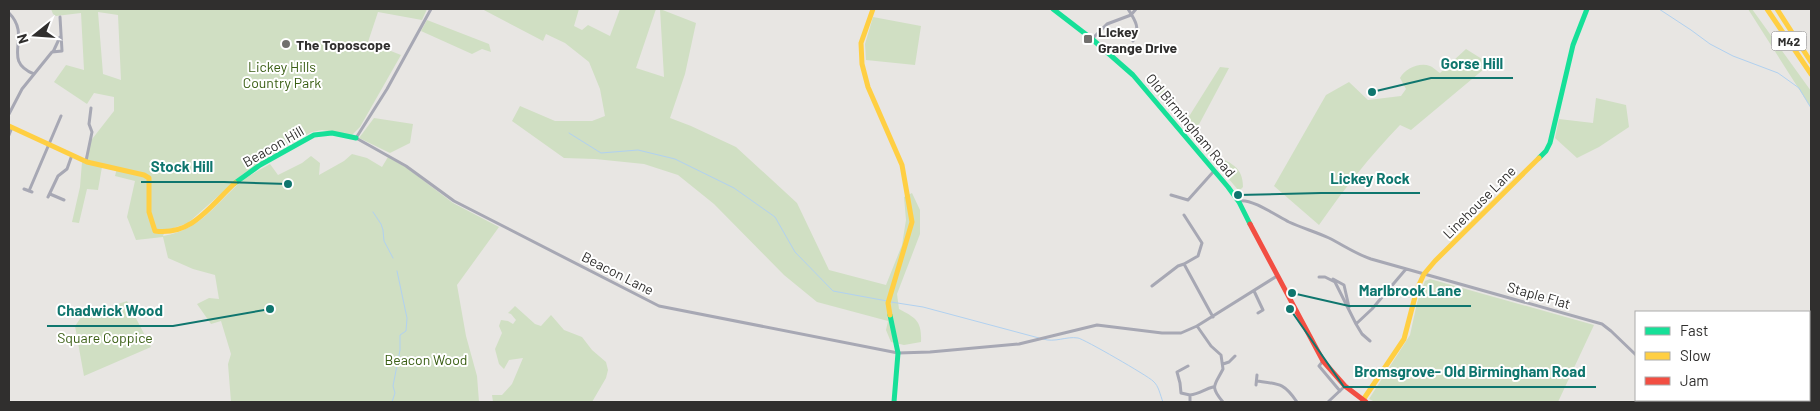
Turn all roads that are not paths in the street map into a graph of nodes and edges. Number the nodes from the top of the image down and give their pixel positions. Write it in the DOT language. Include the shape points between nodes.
graph roads {
  1 [pos="432,9"];
  2 [pos="873,9"];
  3 [pos="1053,9"];
  4 [pos="1128,9"];
  5 [pos="1136,9"];
  6 [pos="1587,9"];
  7 [pos="1767,9"];
  8 [pos="1777,9"];
  9 [pos="9,13"];
  10 [pos="1131,15"];
  11 [pos="60,17"];
  12 [pos="61,36"];
  13 [pos="1092,39"];
  14 [pos="1133,41"];
  15 [pos="52,52"];
  16 [pos="1811,62"];
  17 [pos="34,74"];
  18 [pos="1811,74"];
  19 [pos="91,108"];
  20 [pos="9,114"];
  21 [pos="61,116"];
  22 [pos="11,126"];
  23 [pos="9,135"];
  24 [pos="356,138"];
  25 [pos="48,143"];
  26 [pos="72,155"];
  27 [pos="86,162"];
  28 [pos="1215,170"];
  29 [pos="24,189"];
  30 [pos="1171,195"];
  31 [pos="64,200"];
  32 [pos="1238,202"];
  33 [pos="1184,215"];
  34 [pos="1184,264"];
  35 [pos="1406,269"];
  36 [pos="1424,274"];
  37 [pos="1277,276"];
  38 [pos="1319,277"];
  39 [pos="1332,279"];
  40 [pos="1152,286"];
  41 [pos="1254,291"];
  42 [pos="1349,311"];
  43 [pos="1258,313"];
  44 [pos="1213,317"];
  45 [pos="1356,324"];
  46 [pos="1198,326"];
  47 [pos="1370,341"];
  48 [pos="898,353"];
  49 [pos="1635,355"];
  50 [pos="1235,356"];
  51 [pos="1322,361"];
  52 [pos="1223,364"];
  53 [pos="1188,366"];
  54 [pos="1257,375"];
  55 [pos="1344,386"];
  56 [pos="1213,387"];
  57 [pos="1340,391"];
  58 [pos="1174,394"];
  59 [pos="1181,394"];
  60 [pos="1190,395"];
  61 [pos="894,402"];
  62 [pos="1190,402"];
  63 [pos="1223,402"];
  64 [pos="1297,402"];
  65 [pos="1328,402"];
  66 [pos="1365,402"];
  1 -- 24 [label="street"];
  2 -- 48 [label="main road" via="861,43 862,64 868,87 902,166 912,222 888,303"];
  3 -- 13 [label="main road, Old Birmingham Road"];
  4 -- 10 [label="street"];
  5 -- 10 [label="street"];
  6 -- 36 [label="main road, Linehouse Lane" via="1574,45 1546,151"];
  7 -- 18 [label="main road, M42"];
  8 -- 16 [label="main road, M42"];
  9 -- 17 [label="street" via="18,26 16,57 26,71"];
  10 -- 13 [label="street" via="1107,24"];
  10 -- 14 [label="street" via="1138,28"];
  11 -- 12 [label="street"];
  12 -- 15 [label="street"];
  12 -- 15 [label="street" via="62,51"];
  13 -- 28 [label="main road, Old Birmingham Road" via="1130,72"];
  15 -- 17 [label="street"];
  17 -- 20 [label="street"];
  19 -- 27 [label="street" via="89,124 92,132"];
  21 -- 25 [label="street"];
  22 -- 23 [label="street"];
  22 -- 25 [label="main road, Beacon Hill"];
  24 -- 27 [label="main road, Beacon Hill" via="330,133 304,140 241,178 187,227 164,233 155,231 150,217 149,178"];
  24 -- 48 [label="street, Beacon Lane" via="406,166 454,201 659,306"];
  25 -- 26 [label="main road, Beacon Hill"];
  25 -- 29 [label="street" via="30,191"];
  26 -- 27 [label="main road, Beacon Hill"];
  26 -- 31 [label="street" via="67,169 58,176 49,195"];
  28 -- 30 [label="street" via="1188,200"];
  28 -- 32 [label="main road, Old Birmingham Road"];
  32 -- 35 [label="street, Staple Flat" via="1244,200 1357,254"];
  32 -- 37 [label="main road, Old Birmingham Road"];
  33 -- 34 [label="street" via="1202,243 1198,256"];
  34 -- 40 [label="street"];
  34 -- 44 [label="street"];
  35 -- 36 [label="street, Staple Flat"];
  35 -- 45 [label="street"];
  36 -- 49 [label="street, Staple Flat" via="1597,322 1607,327"];
  36 -- 66 [label="main road, Linehouse Lane" via="1404,340"];
  37 -- 41 [label="street, Beacon Lane"];
  37 -- 51 [label="main road, Old Birmingham Road"];
  38 -- 39 [label="street"];
  39 -- 42 [label="street"];
  39 -- 42 [label="street" via="1344,285"];
  41 -- 43 [label="street" via="1263,310"];
  41 -- 44 [label="street, Beacon Lane"];
  42 -- 45 [label="street"];
  44 -- 46 [label="street, Beacon Lane"];
  45 -- 47 [label="street"];
  46 -- 48 [label="street, Beacon Lane" via="1182,333 1097,325 1019,344"];
  46 -- 52 [label="street" via="1221,356"];
  48 -- 61 [label="main road"];
  50 -- 52 [label="street"];
  51 -- 55 [label="main road, Old Birmingham Road"];
  51 -- 57 [label="street" via="1318,366"];
  52 -- 56 [label="street"];
  53 -- 59 [label="street" via="1175,373"];
  54 -- 64 [label="street" via="1257,383 1287,388"];
  55 -- 57 [label="street"];
  55 -- 66 [label="main road, Old Birmingham Road"];
  56 -- 60 [label="street"];
  56 -- 63 [label="street"];
  57 -- 65 [label="street"];
  58 -- 59 [label="street"];
  59 -- 60 [label="street"];
  60 -- 62 [label="street"];
}
